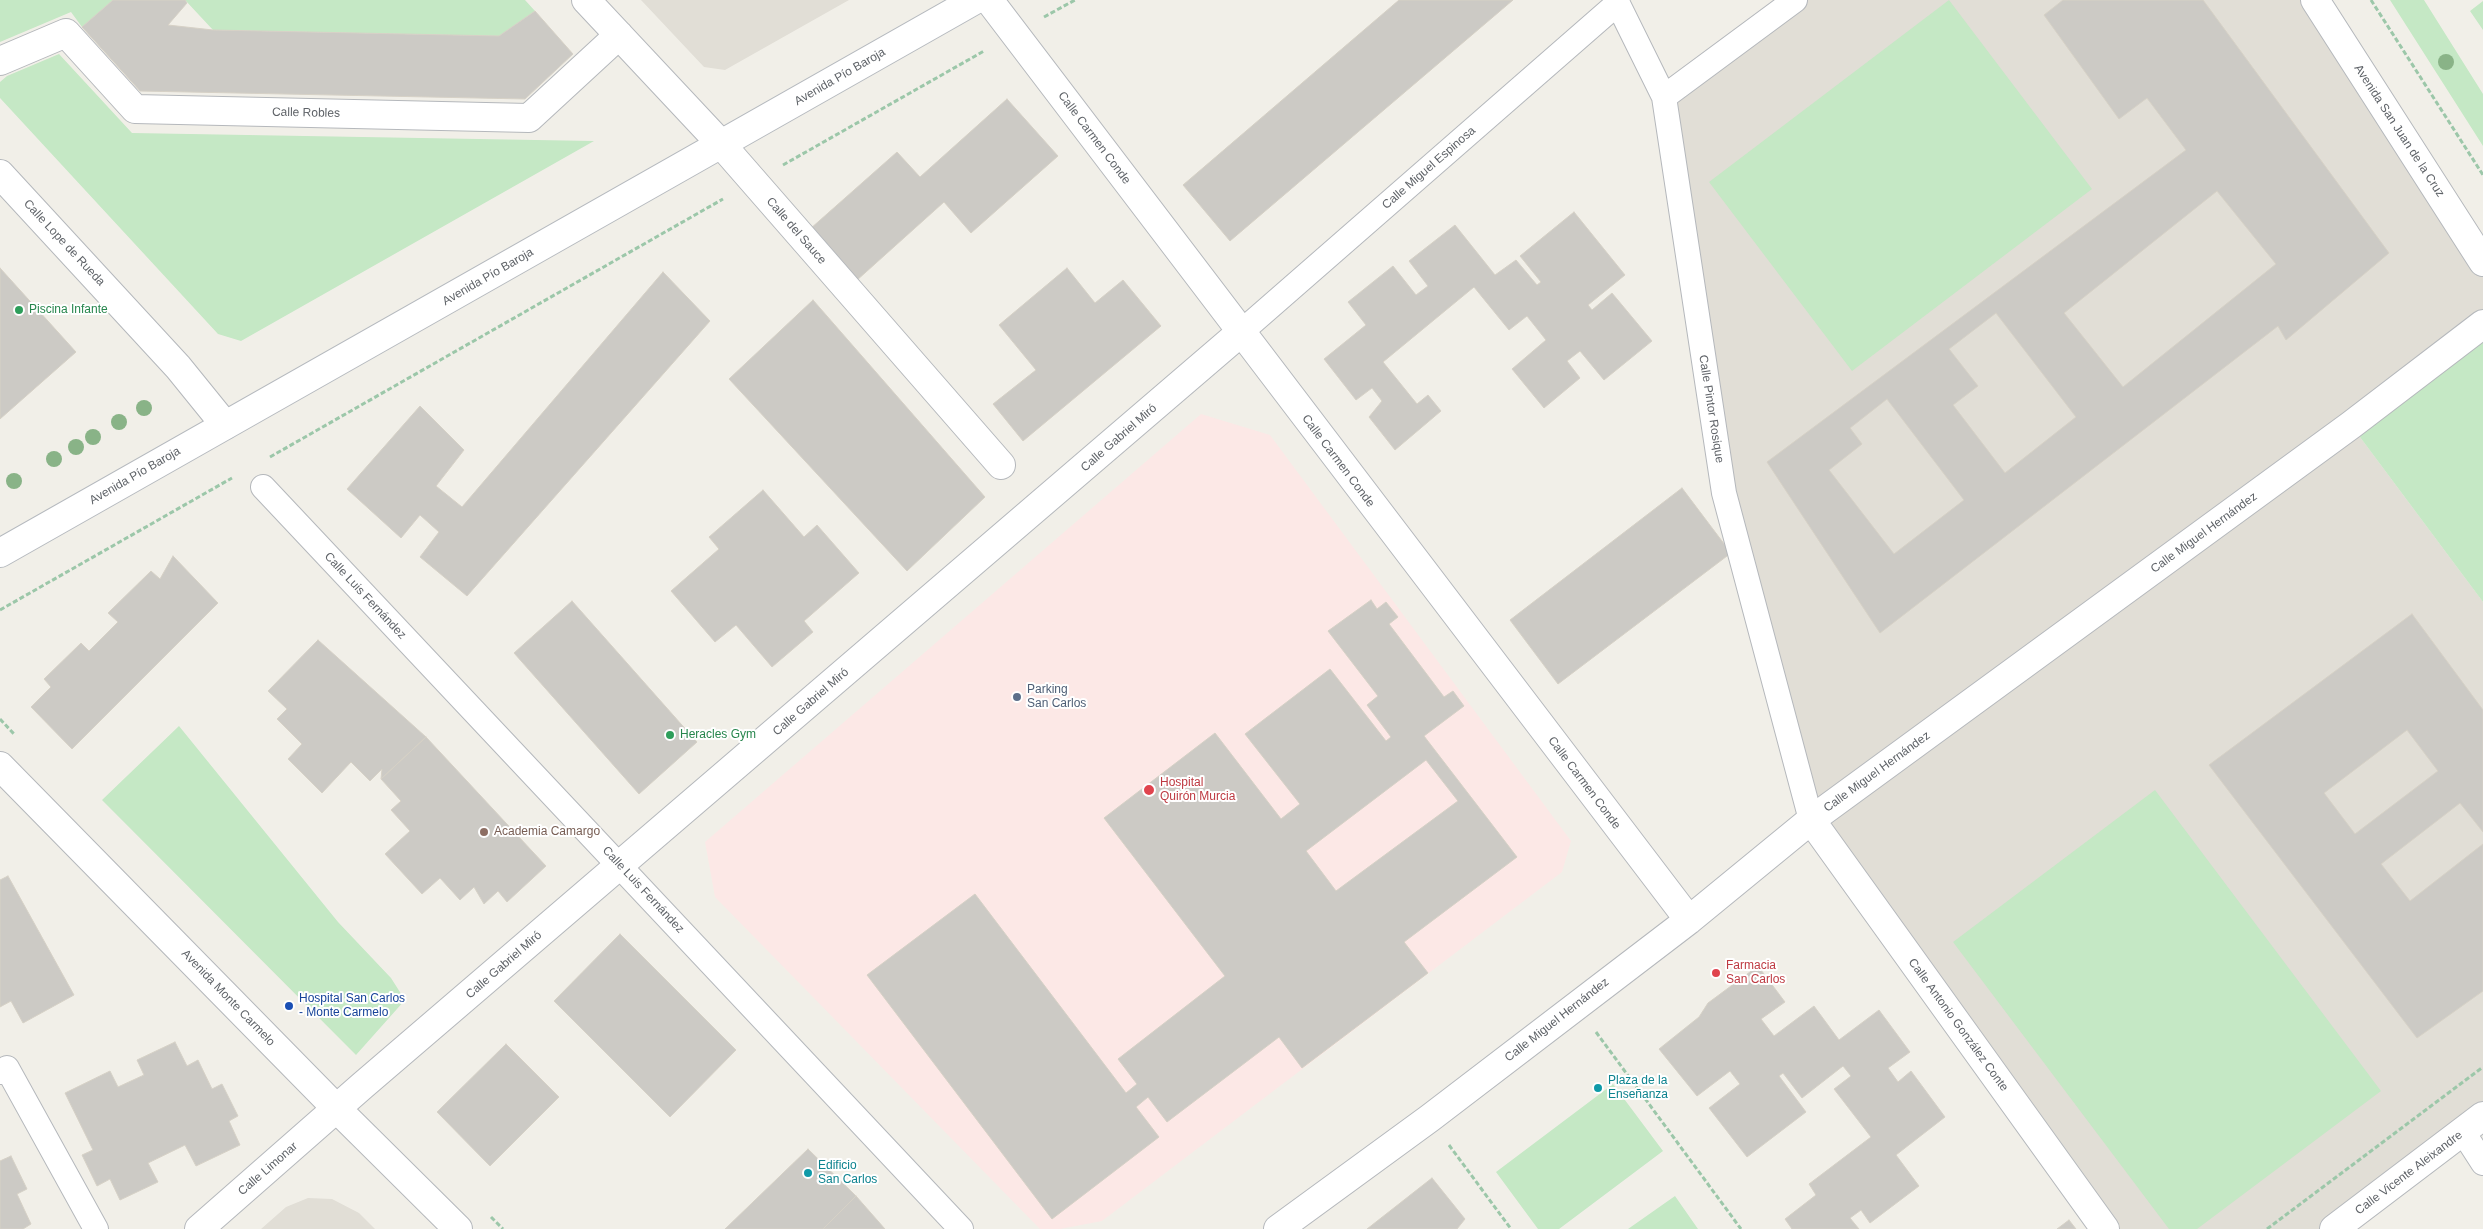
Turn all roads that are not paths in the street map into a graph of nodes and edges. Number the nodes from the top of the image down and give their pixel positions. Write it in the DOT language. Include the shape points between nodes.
graph roads {
  1 [pos="586,0"];
  2 [pos="976,0"];
  3 [pos="989,0"];
  4 [pos="1795,0"];
  5 [pos="2314,0"];
  6 [pos="1617,2"];
  7 [pos="619,35"];
  8 [pos="0,61"];
  9 [pos="1664,97"];
  10 [pos="721,144"];
  11 [pos="0,174"];
  12 [pos="2483,262"];
  13 [pos="2483,324"];
  14 [pos="1240,333"];
  15 [pos="225,425"];
  16 [pos="1001,465"];
  17 [pos="263,487"];
  18 [pos="0,553"];
  19 [pos="0,766"];
  20 [pos="1811,820"];
  21 [pos="620,866"];
  22 [pos="1689,920"];
  23 [pos="0,1072"];
  24 [pos="336,1108"];
  25 [pos="2473,1124"];
  26 [pos="2483,1163"];
  27 [pos="96,1229"];
  28 [pos="199,1229"];
  29 [pos="458,1229"];
  30 [pos="961,1229"];
  31 [pos="1278,1229"];
  32 [pos="2105,1229"];
  33 [pos="2334,1229"];
  1 -- 7 [label="street, Calle del Sauce"];
  2 -- 10 [label="street, Avenida Pío Baroja"];
  3 -- 14 [label="street, Calle Carmen Conde"];
  4 -- 9 [label="street"];
  5 -- 12 [label="street, Avenida San Juan de la Cruz"];
  6 -- 9 [label="street, Calle Pintor Rosique"];
  6 -- 14 [label="street, Calle Miguel Espinosa"];
  7 -- 8 [label="street, Calle Robles" via="529,118 135,109 66,33"];
  7 -- 10 [label="street, Calle del Sauce"];
  9 -- 20 [label="street, Calle Pintor Rosique" via="1724,492"];
  10 -- 15 [label="street, Avenida Pío Baroja"];
  10 -- 16 [label="street, Calle del Sauce"];
  11 -- 15 [label="street, Calle Lope de Rueda" via="178,367"];
  13 -- 20 [label="street, Calle Miguel Hernández" via="2351,425"];
  14 -- 21 [label="street, Calle Gabriel Miró"];
  14 -- 22 [label="street, Calle Carmen Conde"];
  15 -- 18 [label="street, Avenida Pío Baroja"];
  17 -- 21 [label="street, Calle Luis Fernández"];
  19 -- 24 [label="street, Avenida Monte Carmelo"];
  20 -- 22 [label="street, Calle Miguel Hernández"];
  20 -- 32 [label="street, Calle Antonio González Conte"];
  21 -- 24 [label="street, Calle Gabriel Miró"];
  21 -- 30 [label="street, Calle Luis Fernández"];
  22 -- 31 [label="street, Calle Miguel Hernández" via="1430,1118"];
  23 -- 27 [label="street" via="7,1068"];
  24 -- 28 [label="street, Calle Limonar"];
  24 -- 29 [label="street, Avenida Monte Carmelo"];
  25 -- 26 [label="street"];
  25 -- 33 [label="street, Calle Vicente Aleixandre"];
}
